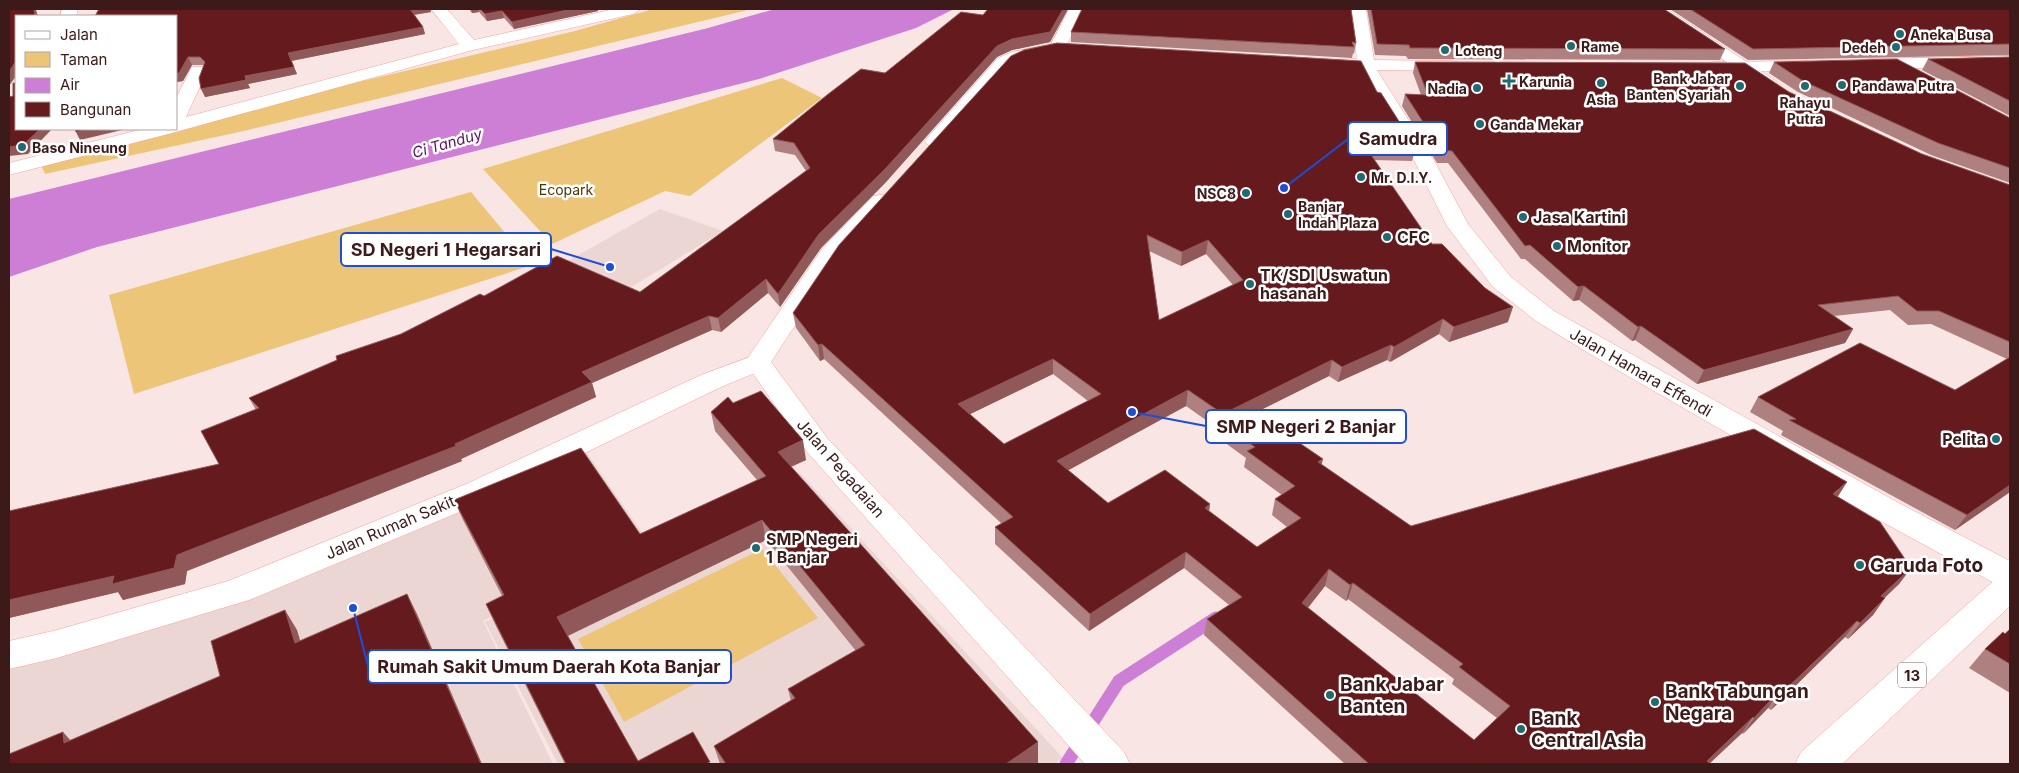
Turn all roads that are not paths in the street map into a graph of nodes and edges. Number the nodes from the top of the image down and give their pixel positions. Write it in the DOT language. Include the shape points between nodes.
graph roads {
  1 [pos="439,9"];
  2 [pos="633,9"];
  3 [pos="1078,9"];
  4 [pos="1353,9"];
  5 [pos="1657,9"];
  6 [pos="470,46"];
  7 [pos="2010,61"];
  8 [pos="1307,63"];
  9 [pos="1897,64"];
  10 [pos="1820,65"];
  11 [pos="1849,65"];
  12 [pos="1366,66"];
  13 [pos="1466,66"];
  14 [pos="1696,67"];
  15 [pos="1746,67"];
  16 [pos="198,71"];
  17 [pos="1923,78"];
  18 [pos="1784,93"];
  19 [pos="178,114"];
  20 [pos="178,125"];
  21 [pos="161,130"];
  22 [pos="920,158"];
  23 [pos="9,169"];
  24 [pos="900,180"];
  25 [pos="758,362"];
  26 [pos="2010,576"];
  27 [pos="2010,586"];
  28 [pos="9,655"];
  29 [pos="1110,764"];
  30 [pos="1815,764"];
  1 -- 6 [label="main road"];
  2 -- 6 [label="main road"];
  3 -- 22 [label="main road" via="1067,49 1018,56 1004,62"];
  4 -- 12 [label="main road"];
  5 -- 15 [label="main road"];
  6 -- 20 [label="main road"];
  7 -- 9 [label="main road"];
  8 -- 12 [label="main road"];
  9 -- 11 [label="main road"];
  9 -- 17 [label="main road"];
  10 -- 15 [label="main road"];
  12 -- 13 [label="main road"];
  12 -- 26 [label="main road, Jalan Hamara Effendi" via="1426,164 1458,226 1502,282 1545,316 1609,354"];
  14 -- 15 [label="main road"];
  15 -- 18 [label="main road"];
  16 -- 19 [label="main road"];
  21 -- 23 [label="main road"];
  24 -- 25 [label="main road" via="830,254"];
  25 -- 28 [label="main road, Jalan Rumah Sakit" via="476,492 237,591"];
  25 -- 29 [label="main road, Jalan Pegadaian" via="818,446"];
  27 -- 30 [label="main road, 13"];
}
